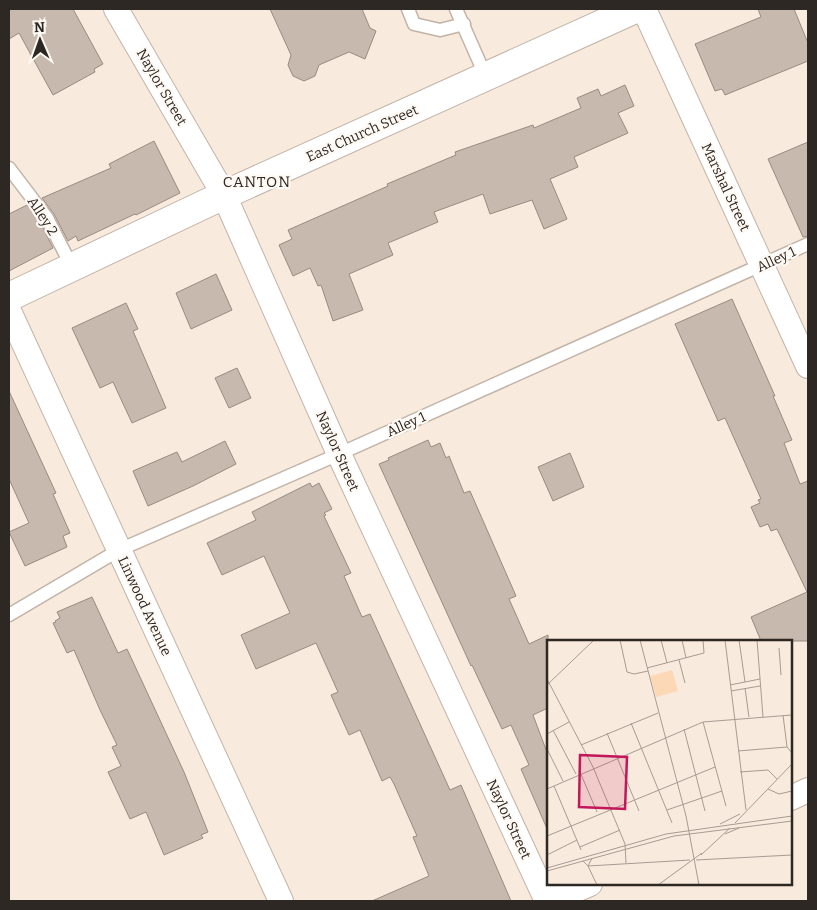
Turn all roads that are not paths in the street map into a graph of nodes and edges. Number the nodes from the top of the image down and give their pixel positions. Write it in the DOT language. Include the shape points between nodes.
graph roads {
  1 [pos="116,9"];
  2 [pos="408,9"];
  3 [pos="456,9"];
  4 [pos="635,9"];
  5 [pos="644,9"];
  6 [pos="464,24"];
  7 [pos="486,77"];
  8 [pos="9,168"];
  9 [pos="224,195"];
  10 [pos="808,244"];
  11 [pos="762,266"];
  12 [pos="72,267"];
  13 [pos="9,297"];
  14 [pos="9,311"];
  15 [pos="808,366"];
  16 [pos="339,454"];
  17 [pos="119,550"];
  18 [pos="9,615"];
  19 [pos="808,790"];
  20 [pos="792,798"];
  21 [pos="588,885"];
  22 [pos="281,901"];
  23 [pos="548,901"];
  1 -- 9 [label="street, Naylor Street"];
  2 -- 6 [label="lane" via="414,24 440,30"];
  3 -- 6 [label="lane"];
  4 -- 7 [label="street, East Church Street"];
  5 -- 11 [label="street, Marshal Street"];
  6 -- 7 [label="lane"];
  7 -- 9 [label="street, East Church Street"];
  8 -- 12 [label="lane, Alley 2" via="48,218"];
  9 -- 12 [label="street, East Church Street"];
  9 -- 16 [label="street, Naylor Street"];
  10 -- 11 [label="lane, Alley 1"];
  11 -- 15 [label="street, Marshal Street"];
  11 -- 16 [label="lane, Alley 1"];
  12 -- 13 [label="street, East Church Street"];
  14 -- 17 [label="street, Linwood Avenue"];
  16 -- 17 [label="lane, Alley 1"];
  16 -- 23 [label="street, Naylor Street"];
  17 -- 18 [label="lane, Alley 1"];
  17 -- 22 [label="street, Linwood Avenue"];
  19 -- 20 [label="street"];
  21 -- 23 [label="street"];
}
